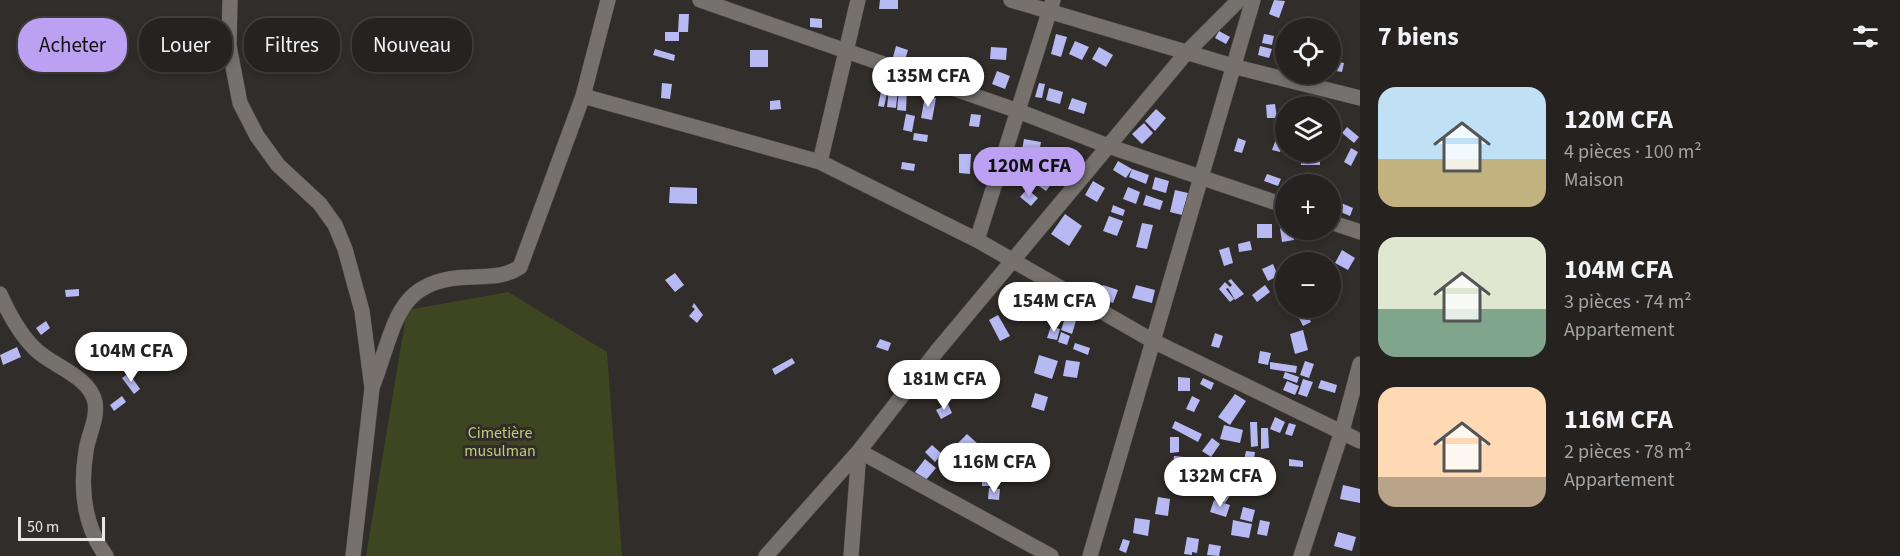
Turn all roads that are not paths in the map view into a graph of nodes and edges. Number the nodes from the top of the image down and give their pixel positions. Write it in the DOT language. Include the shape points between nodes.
graph roads {
  1 [pos="230,0"];
  2 [pos="608,0"];
  3 [pos="700,0"];
  4 [pos="858,0"];
  5 [pos="1011,0"];
  6 [pos="1239,0"];
  7 [pos="1253,0"];
  8 [pos="1052,5"];
  9 [pos="844,50"];
  10 [pos="1187,52"];
  11 [pos="1236,67"];
  12 [pos="583,96"];
  13 [pos="1360,98"];
  14 [pos="1018,111"];
  15 [pos="1108,146"];
  16 [pos="820,162"];
  17 [pos="1202,176"];
  18 [pos="1275,202"];
  19 [pos="1341,226"];
  20 [pos="1360,232"];
  21 [pos="977,240"];
  22 [pos="1011,261"];
  23 [pos="0,294"];
  24 [pos="1153,341"];
  25 [pos="1360,364"];
  26 [pos="372,388"];
  27 [pos="1342,431"];
  28 [pos="1360,441"];
  29 [pos="859,451"];
  30 [pos="106,556"];
  31 [pos="353,556"];
  32 [pos="766,556"];
  33 [pos="852,556"];
  34 [pos="1051,556"];
  35 [pos="1090,556"];
  36 [pos="1301,556"];
  1 -- 26 [label="street" via="229,46 240,103 278,165 320,204 335,225 362,311"];
  2 -- 12 [label="street"];
  3 -- 9 [label="street"];
  4 -- 9 [label="street"];
  5 -- 8 [label="street"];
  6 -- 10 [label="street"];
  7 -- 11 [label="street"];
  8 -- 10 [label="street"];
  8 -- 14 [label="street"];
  9 -- 14 [label="street"];
  9 -- 16 [label="street"];
  10 -- 11 [label="street"];
  10 -- 15 [label="street"];
  11 -- 13 [label="street"];
  11 -- 17 [label="street"];
  12 -- 16 [label="street"];
  12 -- 26 [label="street" via="520,267 498,276 447,277 416,290 400,312"];
  14 -- 15 [label="street"];
  14 -- 21 [label="street"];
  15 -- 17 [label="street"];
  15 -- 22 [label="street"];
  16 -- 21 [label="street"];
  17 -- 18 [label="street"];
  17 -- 24 [label="street"];
  19 -- 20 [label="street"];
  21 -- 22 [label="street"];
  22 -- 24 [label="street"];
  22 -- 29 [label="street"];
  23 -- 30 [label="street" via="32,346 76,378 95,402 83,493 88,526"];
  24 -- 27 [label="street"];
  24 -- 35 [label="street"];
  25 -- 27 [label="street"];
  26 -- 31 [label="street"];
  27 -- 28 [label="street"];
  27 -- 36 [label="street"];
  29 -- 32 [label="street"];
  29 -- 33 [label="street"];
  29 -- 34 [label="street"];
}
